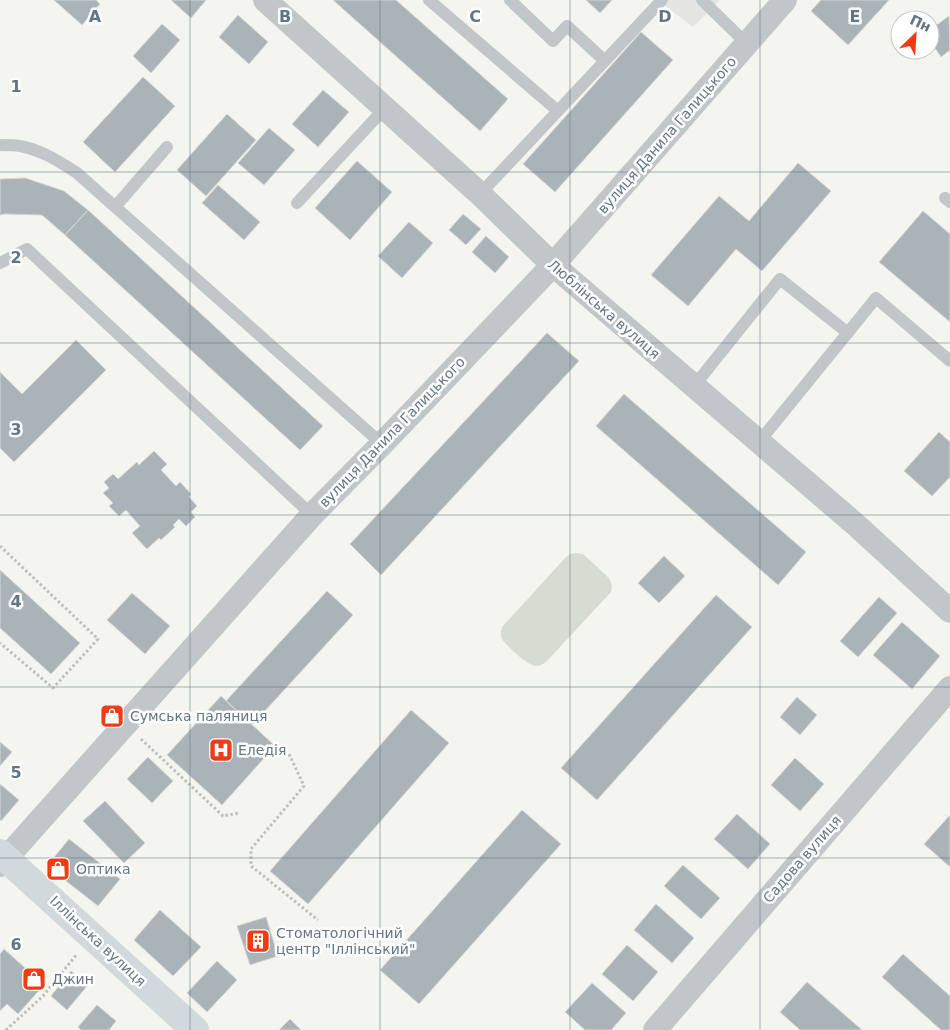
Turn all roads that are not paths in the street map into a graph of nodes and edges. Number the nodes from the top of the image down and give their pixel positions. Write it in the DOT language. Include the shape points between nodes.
graph roads {
  1 [pos="265,0"];
  2 [pos="429,0"];
  3 [pos="510,0"];
  4 [pos="662,0"];
  5 [pos="702,0"];
  6 [pos="785,0"];
  7 [pos="747,44"];
  8 [pos="605,61"];
  9 [pos="384,108"];
  10 [pos="558,111"];
  11 [pos="0,145"];
  12 [pos="167,147"];
  13 [pos="480,194"];
  14 [pos="297,203"];
  15 [pos="115,207"];
  16 [pos="0,263"];
  17 [pos="553,265"];
  18 [pos="848,333"];
  19 [pos="950,361"];
  20 [pos="694,386"];
  21 [pos="759,442"];
  22 [pos="382,444"];
  23 [pos="312,515"];
  24 [pos="950,611"];
  25 [pos="950,688"];
  26 [pos="2,859"];
  27 [pos="195,1030"];
  28 [pos="655,1030"];
  1 -- 9 [label="street, Люблінська вулиця"];
  2 -- 10 [label="lane"];
  3 -- 8 [label="lane" via="553,41 567,26"];
  4 -- 8 [label="lane"];
  5 -- 7 [label="lane"];
  6 -- 7 [label="street, вулиця Данила Галицького"];
  7 -- 17 [label="street, вулиця Данила Галицького"];
  8 -- 10 [label="lane"];
  9 -- 13 [label="street, Люблінська вулиця"];
  9 -- 14 [label="lane"];
  10 -- 13 [label="lane"];
  11 -- 15 [label="lane" via="41,152 62,163"];
  12 -- 15 [label="lane"];
  13 -- 17 [label="street, Люблінська вулиця"];
  15 -- 22 [label="lane"];
  16 -- 23 [label="lane" via="27,249"];
  17 -- 20 [label="street, Люблінська вулиця"];
  17 -- 22 [label="street, вулиця Данила Галицького"];
  18 -- 19 [label="lane" via="876,298"];
  18 -- 20 [label="lane" via="780,279"];
  18 -- 21 [label="lane"];
  20 -- 21 [label="street, Люблінська вулиця"];
  21 -- 24 [label="street, Люблінська вулиця"];
  22 -- 23 [label="street, вулиця Данила Галицького"];
  23 -- 26 [label="street, вулиця Данила Галицького"];
  25 -- 28 [label="street, Садова вулиця"];
  26 -- 27 [label="main road, Іллінська вулиця"];
}
